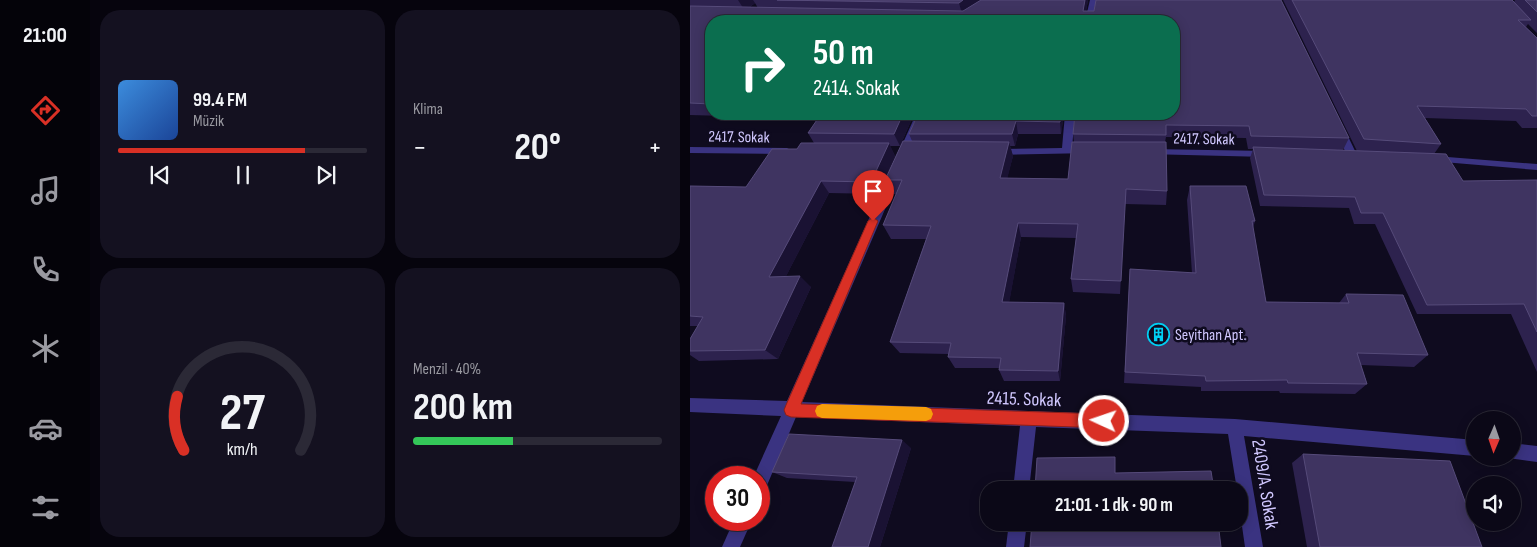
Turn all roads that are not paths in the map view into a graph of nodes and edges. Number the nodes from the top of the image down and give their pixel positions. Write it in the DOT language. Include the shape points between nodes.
graph roads {
  1 [pos="1094,0"];
  2 [pos="1090,15"];
  3 [pos="918,120"];
  4 [pos="1070,120"];
  5 [pos="1336,120"];
  6 [pos="690,150"];
  7 [pos="796,151"];
  8 [pos="1067,151"];
  9 [pos="1097,151"];
  10 [pos="980,152"];
  11 [pos="1136,152"];
  12 [pos="1274,154"];
  13 [pos="1352,155"];
  14 [pos="1428,159"];
  15 [pos="1537,167"];
  16 [pos="690,405"];
  17 [pos="791,410"];
  18 [pos="1029,418"];
  19 [pos="1235,427"];
  20 [pos="1466,447"];
  21 [pos="1521,453"];
  22 [pos="1537,454"];
  23 [pos="767,466"];
  24 [pos="1023,481"];
  25 [pos="738,531"];
  26 [pos="1017,531"];
  27 [pos="731,547"];
  28 [pos="1015,547"];
  29 [pos="1254,547"];
  1 -- 2 [label="street"];
  3 -- 17 [label="street"];
  4 -- 8 [label="street"];
  5 -- 13 [label="street"];
  6 -- 7 [label="street, 2417. Sokak"];
  8 -- 9 [label="street"];
  8 -- 10 [label="street"];
  11 -- 12 [label="street, 2417. Sokak"];
  14 -- 15 [label="street"];
  16 -- 17 [label="street, 2415. Sokak"];
  17 -- 18 [label="street, 2415. Sokak"];
  17 -- 23 [label="street"];
  18 -- 19 [label="street, 2415. Sokak"];
  18 -- 24 [label="street"];
  19 -- 20 [label="street, 2415. Sokak"];
  19 -- 29 [label="street, 2409/A. Sokak"];
  21 -- 22 [label="street"];
  25 -- 27 [label="street"];
  26 -- 28 [label="street"];
}
